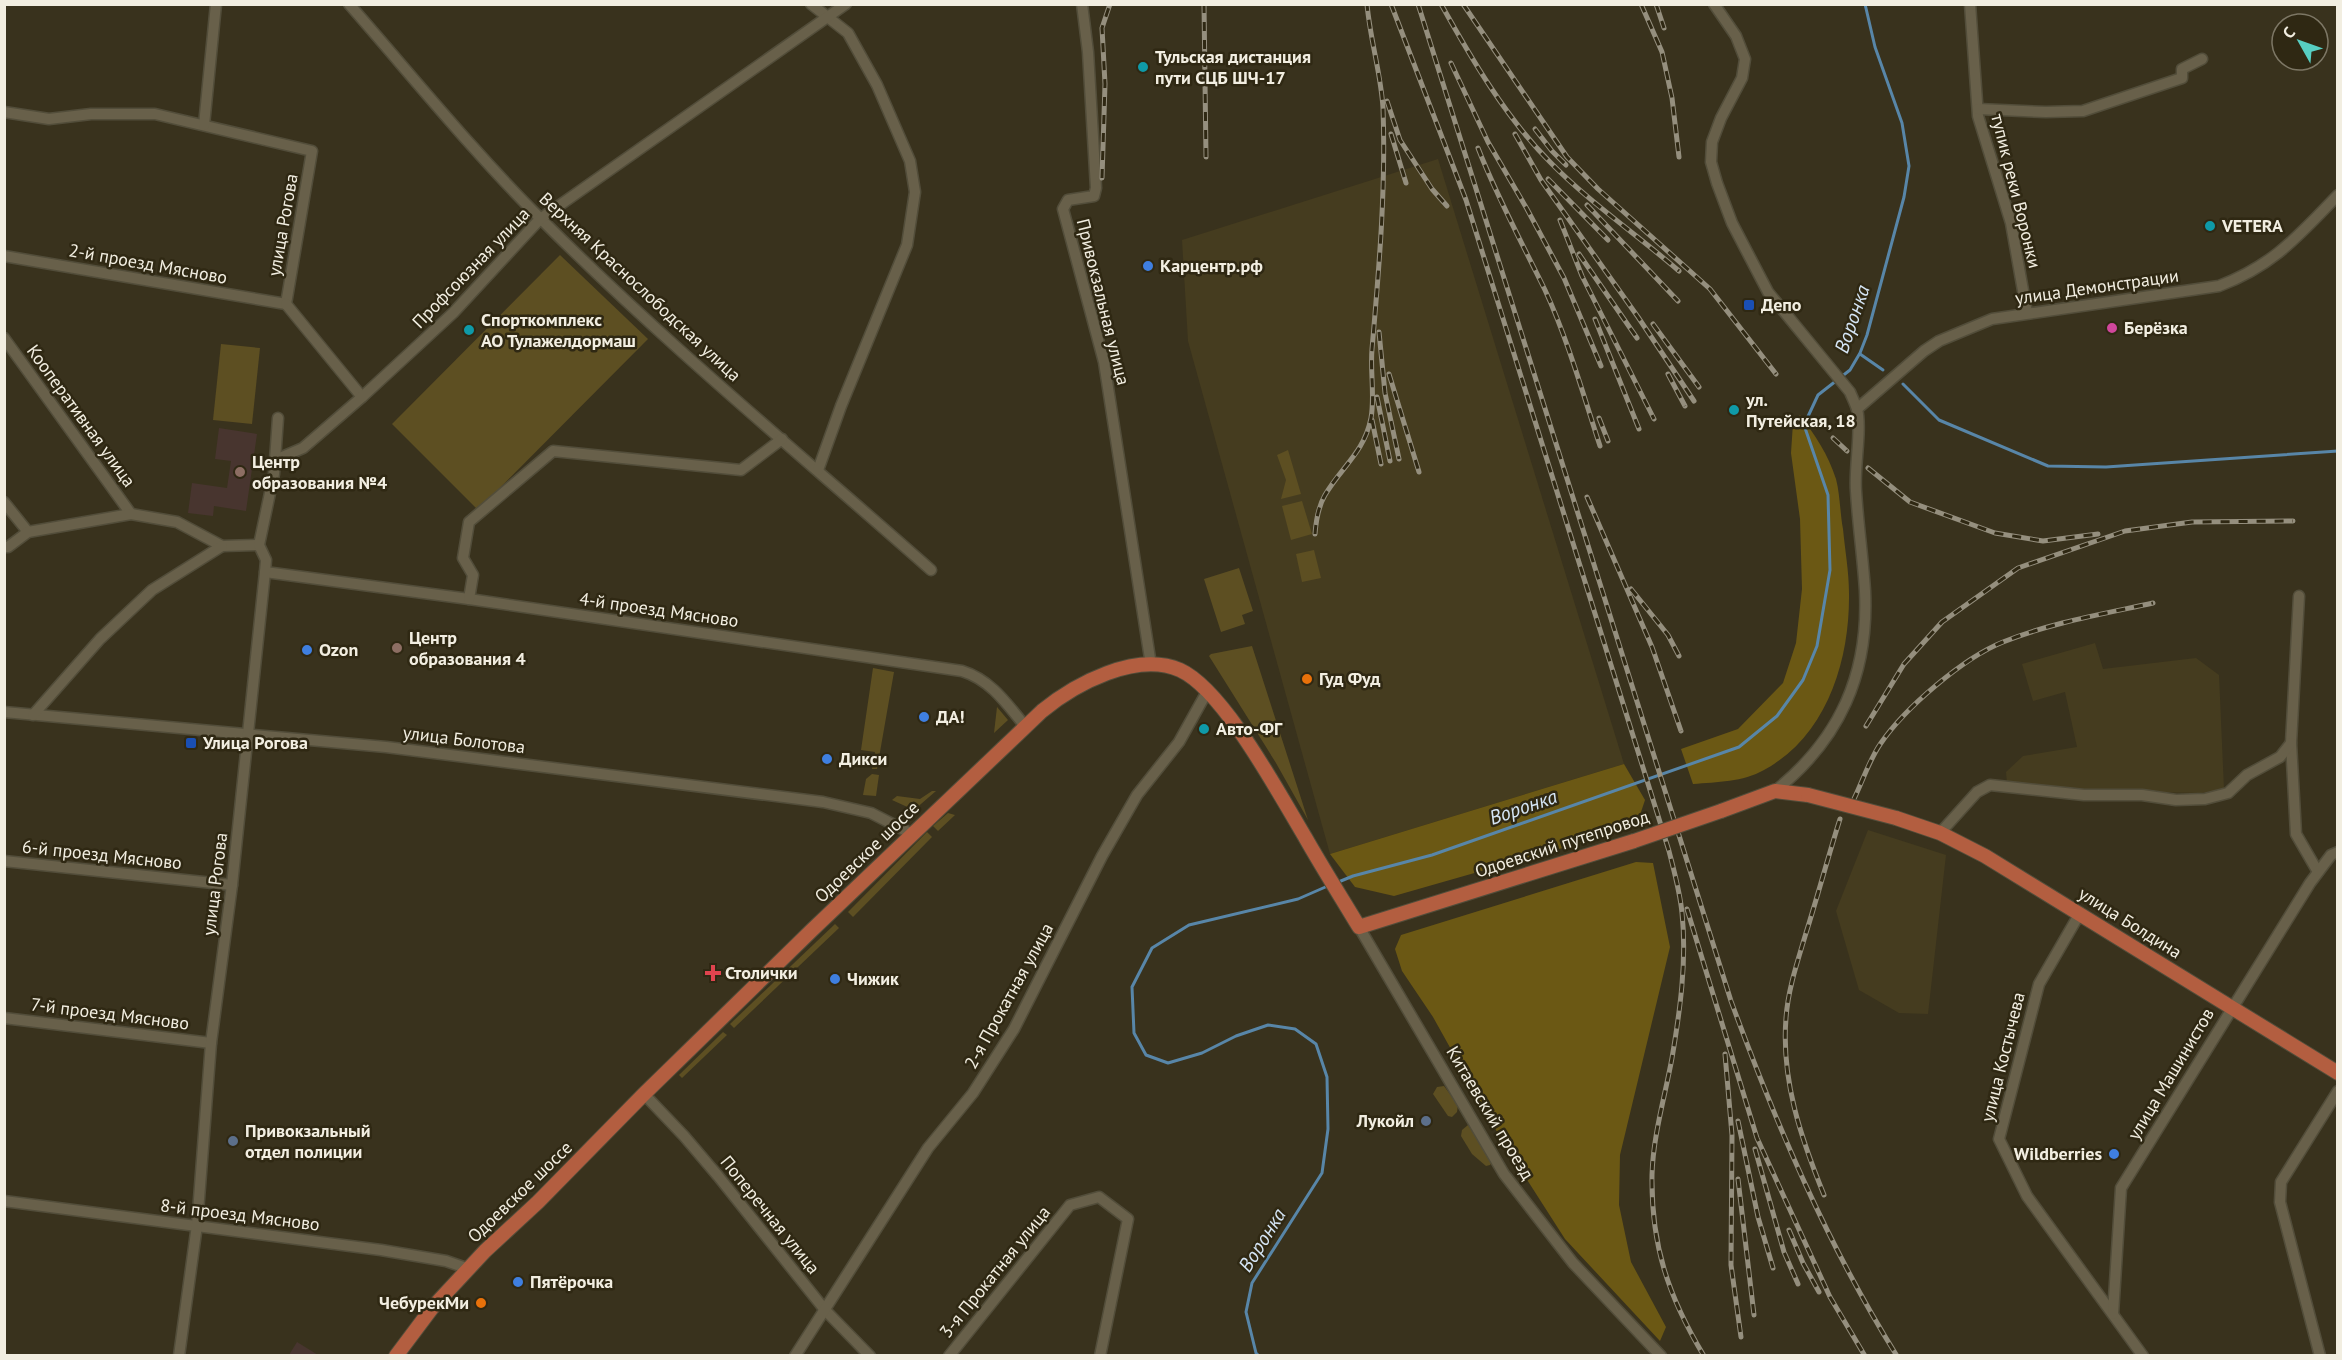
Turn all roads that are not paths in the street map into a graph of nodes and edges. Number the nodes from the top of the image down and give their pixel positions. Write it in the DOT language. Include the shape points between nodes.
graph roads {
  1 [pos="216,4"];
  2 [pos="349,4"];
  3 [pos="811,4"];
  4 [pos="846,4"];
  5 [pos="1082,4"];
  6 [pos="1714,4"];
  7 [pos="1970,4"];
  8 [pos="828,16"];
  9 [pos="2202,58"];
  10 [pos="1978,109"];
  11 [pos="4,112"];
  12 [pos="204,125"];
  13 [pos="2337,195"];
  14 [pos="540,219"];
  15 [pos="4,256"];
  16 [pos="286,304"];
  17 [pos="2027,313"];
  18 [pos="4,338"];
  19 [pos="362,397"];
  20 [pos="1857,410"];
  21 [pos="278,418"];
  22 [pos="782,439"];
  23 [pos="275,460"];
  24 [pos="818,470"];
  25 [pos="4,502"];
  26 [pos="131,514"];
  27 [pos="28,532"];
  28 [pos="259,545"];
  29 [pos="222,546"];
  30 [pos="4,547"];
  31 [pos="931,570"];
  32 [pos="265,572"];
  33 [pos="2299,596"];
  34 [pos="470,599"];
  35 [pos="1151,665"];
  36 [pos="1208,690"];
  37 [pos="4,712"];
  38 [pos="33,715"];
  39 [pos="1025,726"];
  40 [pos="247,736"];
  41 [pos="2291,743"];
  42 [pos="1775,791"];
  43 [pos="1940,833"];
  44 [pos="912,834"];
  45 [pos="2337,852"];
  46 [pos="4,861"];
  47 [pos="2318,872"];
  48 [pos="232,885"];
  49 [pos="2080,913"];
  50 [pos="1359,927"];
  51 [pos="2232,1007"];
  52 [pos="4,1018"];
  53 [pos="211,1043"];
  54 [pos="2337,1073"];
  55 [pos="2337,1091"];
  56 [pos="644,1094"];
  57 [pos="4,1201"];
  58 [pos="196,1226"];
  59 [pos="469,1269"];
  60 [pos="825,1310"];
  61 [pos="2113,1314"];
  62 [pos="179,1356"];
  63 [pos="396,1356"];
  64 [pos="795,1356"];
  65 [pos="870,1356"];
  66 [pos="949,1356"];
  67 [pos="1100,1356"];
  68 [pos="1661,1356"];
  69 [pos="2143,1356"];
  70 [pos="2320,1356"];
  1 -- 12 [label="street"];
  2 -- 14 [label="street, Верхняя Краснослободская улица"];
  3 -- 8 [label="street"];
  4 -- 8 [label="street, Профсоюзная улица"];
  5 -- 35 [label="street, Привокзальная улица" via="1095,192 1088,198 1068,200 1063,209 1104,362"];
  6 -- 20 [label="street" via="1736,36 1745,59 1742,78 1712,142 1711,162 1731,223 1768,292 1850,392"];
  7 -- 10 [label="street, тупик реки Воронки"];
  8 -- 14 [label="street, Профсоюзная улица"];
  8 -- 24 [label="street" via="848,33 877,85 910,161 915,192 907,244"];
  9 -- 10 [label="street" via="2182,69 2182,78 2083,111"];
  10 -- 17 [label="street, тупик реки Воронки" via="2011,223"];
  11 -- 12 [label="street" via="49,119 91,114 155,114"];
  12 -- 16 [label="street, улица Рогова" via="312,151"];
  13 -- 17 [label="street, улица Демонстрации" via="2296,238 2261,267 2219,286"];
  14 -- 19 [label="street, Профсоюзная улица" via="453,313"];
  14 -- 22 [label="street, Верхняя Краснослободская улица" via="609,286"];
  15 -- 16 [label="street, 2-й проезд Мясново"];
  16 -- 19 [label="street"];
  17 -- 20 [label="street, улица Демонстрации" via="1992,319 1939,341"];
  18 -- 26 [label="street, Кооперативная улица"];
  19 -- 23 [label="street, Профсоюзная улица" via="303,448"];
  20 -- 42 [label="street" via="1855,476 1865,594 1860,660 1853,686 1832,731"];
  21 -- 23 [label="street, улица Рогова"];
  22 -- 24 [label="street, Верхняя Краснослободская улица"];
  22 -- 34 [label="street" via="741,470 553,451 469,522 463,558 473,575"];
  23 -- 28 [label="street, улица Рогова"];
  24 -- 31 [label="street, Верхняя Краснослободская улица"];
  25 -- 27 [label="street"];
  26 -- 27 [label="street"];
  26 -- 29 [label="street" via="177,522"];
  27 -- 30 [label="street"];
  28 -- 29 [label="street"];
  28 -- 32 [label="street, улица Рогова" via="266,560"];
  29 -- 38 [label="street" via="152,590 100,639"];
  32 -- 34 [label="street, 4-й проезд Мясново"];
  32 -- 40 [label="street, улица Рогова"];
  33 -- 41 [label="street"];
  34 -- 39 [label="street, 4-й проезд Мясново" via="962,671 990,685"];
  35 -- 36 [label="main road, Одоевское шоссе" via="1178,669"];
  35 -- 39 [label="main road, Одоевское шоссе" via="1123,668 1077,687"];
  36 -- 50 [label="main road, Одоевское шоссе" via="1274,784"];
  36 -- 60 [label="street, 2-я Прокатная улица" via="1179,742 1131,806 1102,856 1014,1029 973,1093 928,1148"];
  37 -- 38 [label="street, улица Болотова"];
  38 -- 40 [label="street, улица Болотова"];
  39 -- 44 [label="main road, Одоевское шоссе"];
  40 -- 44 [label="street, улица Болотова" via="386,747 823,802 871,813"];
  40 -- 48 [label="street, улица Рогова"];
  41 -- 43 [label="street" via="2280,757 2247,775 2228,793 2205,799 2084,795 1990,785 1977,792"];
  41 -- 47 [label="street" via="2296,834"];
  42 -- 43 [label="main road, улица Болдина, bridge" via="1808,795"];
  42 -- 50 [label="main road, Одоевский путепровод, bridge" via="1634,841"];
  43 -- 49 [label="main road, улица Болдина"];
  44 -- 56 [label="main road, Одоевское шоссе"];
  45 -- 47 [label="street, улица Машинистов"];
  46 -- 48 [label="street, 6-й проезд Мясново"];
  47 -- 51 [label="street, улица Машинистов"];
  48 -- 53 [label="street, улица Рогова"];
  49 -- 51 [label="main road, улица Болдина"];
  49 -- 61 [label="street, улица Костычева" via="2039,984 1999,1139 2027,1196"];
  50 -- 68 [label="street, Китаевский проезд" via="1504,1174 1574,1263"];
  51 -- 54 [label="main road, улица Болдина"];
  51 -- 61 [label="street, улица Машинистов" via="2121,1188"];
  52 -- 53 [label="street, 7-й проезд Мясново"];
  53 -- 58 [label="street, улица Рогова"];
  55 -- 70 [label="street" via="2281,1182 2280,1202"];
  56 -- 59 [label="main road, Одоевское шоссе"];
  56 -- 60 [label="street, Поперечная улица" via="698,1152"];
  57 -- 58 [label="street, 8-й проезд Мясново"];
  58 -- 59 [label="street, 8-й проезд Мясново" via="381,1250"];
  58 -- 62 [label="street, улица Рогова"];
  59 -- 63 [label="main road, Одоевское шоссе" via="432,1308"];
  60 -- 64 [label="street, 2-я Прокатная улица"];
  60 -- 65 [label="street, Поперечная улица"];
  61 -- 69 [label="street, улица Костычева"];
  66 -- 67 [label="street, 3-я Прокатная улица" via="1070,1204 1099,1197 1128,1219"];
}
